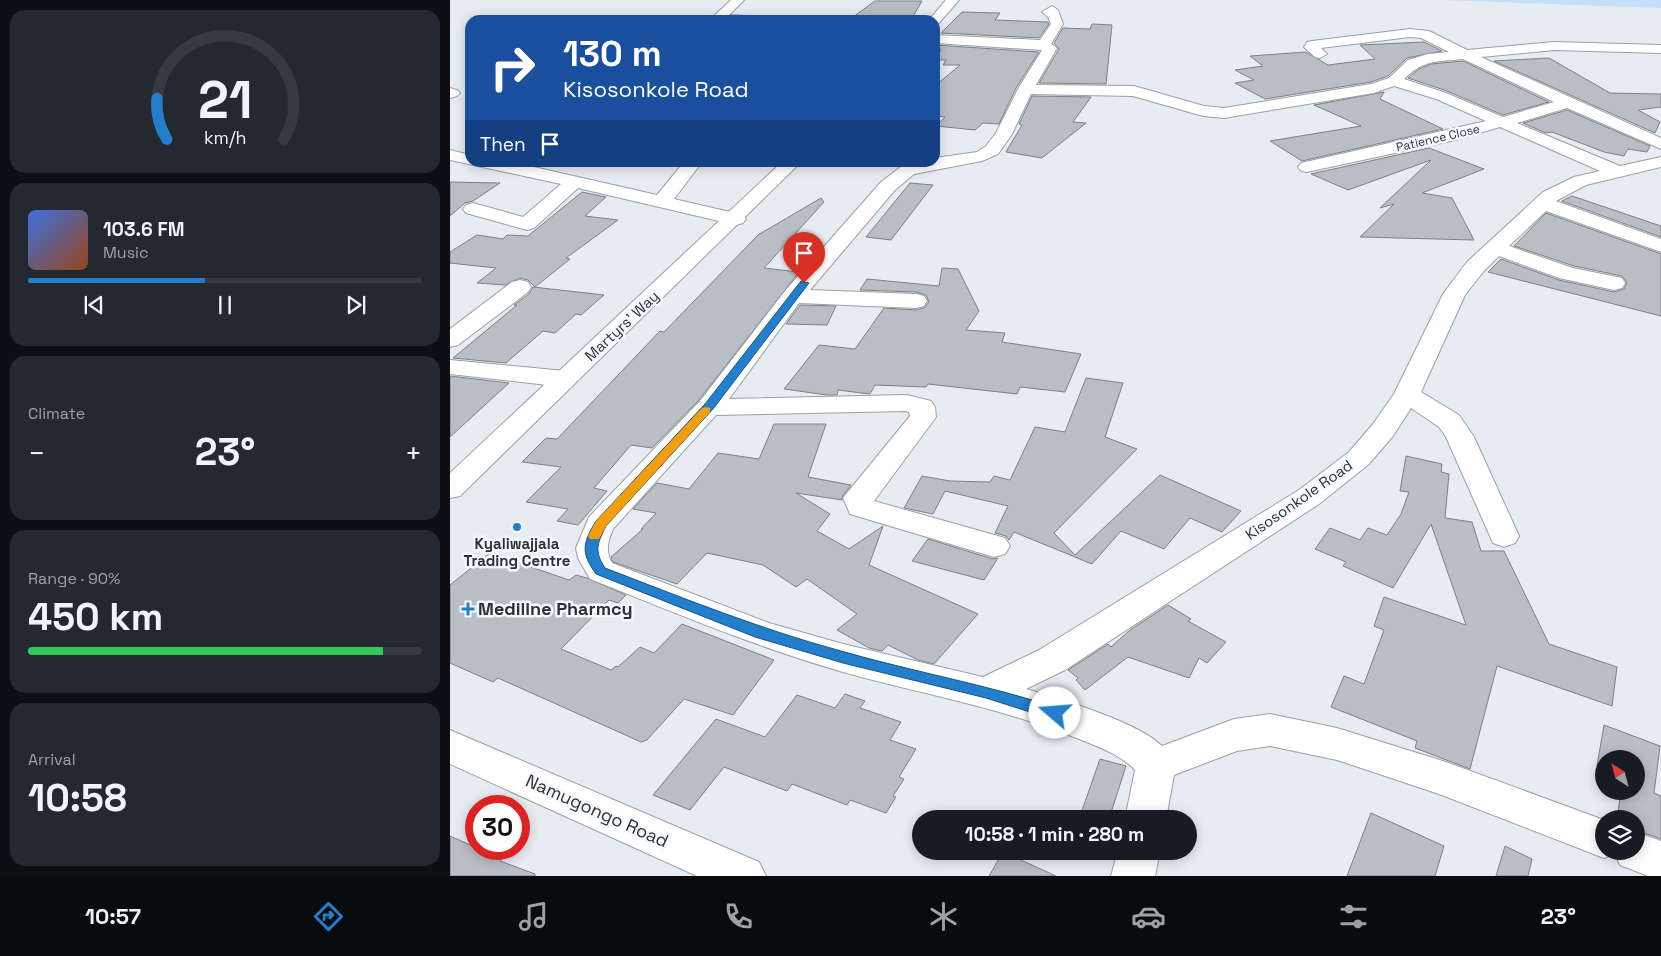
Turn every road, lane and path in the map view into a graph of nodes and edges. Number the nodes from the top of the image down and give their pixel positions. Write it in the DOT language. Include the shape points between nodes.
graph roads {
  1 [pos="738,0"];
  2 [pos="953,0"];
  3 [pos="1052,10"];
  4 [pos="722,15"];
  5 [pos="940,15"];
  6 [pos="940,39"];
  7 [pos="1044,45"];
  8 [pos="1661,49"];
  9 [pos="1320,54"];
  10 [pos="1462,54"];
  11 [pos="1394,81"];
  12 [pos="1026,89"];
  13 [pos="1569,103"];
  14 [pos="1503,122"];
  15 [pos="1661,146"];
  16 [pos="450,155"];
  17 [pos="465,159"];
  18 [pos="1661,162"];
  19 [pos="940,163"];
  20 [pos="504,167"];
  21 [pos="690,167"];
  22 [pos="788,167"];
  23 [pos="917,167"];
  24 [pos="1306,167"];
  25 [pos="1616,171"];
  26 [pos="574,182"];
  27 [pos="662,202"];
  28 [pos="1543,203"];
  29 [pos="474,209"];
  30 [pos="736,219"];
  31 [pos="1661,246"];
  32 [pos="1496,248"];
  33 [pos="1614,283"];
  34 [pos="520,287"];
  35 [pos="793,296"];
  36 [pos="916,301"];
  37 [pos="450,340"];
  38 [pos="450,367"];
  39 [pos="565,379"];
  40 [pos="1407,394"];
  41 [pos="709,407"];
  42 [pos="450,489"];
  43 [pos="1504,536"];
  44 [pos="994,546"];
  45 [pos="986,692"];
  46 [pos="450,746"];
  47 [pos="1156,765"];
  48 [pos="1147,810"];
  49 [pos="1595,836"];
  50 [pos="1645,855"];
  51 [pos="1137,860"];
  52 [pos="1661,861"];
  53 [pos="744,876"];
  54 [pos="1133,876"];
  1 -- 4 [label="street"];
  2 -- 5 [label="street"];
  3 -- 7 [label="street" via="1048,12 1057,24"];
  6 -- 7 [label="street"];
  7 -- 12 [label="street" via="1050,48"];
  8 -- 10 [label="street" via="1554,46"];
  9 -- 10 [label="street" via="1311,46 1416,33 1429,36"];
  10 -- 11 [label="street" via="1420,60"];
  10 -- 13 [label="street"];
  11 -- 12 [label="street" via="1374,88 1224,113 1203,111 1134,91"];
  11 -- 14 [label="street" via="1441,96"];
  12 -- 19 [label="street" via="1004,134 992,150 982,156"];
  13 -- 14 [label="street, Patience Close"];
  13 -- 15 [label="street"];
  14 -- 24 [label="street, Patience Close"];
  14 -- 25 [label="street"];
  16 -- 17 [label="street"];
  18 -- 25 [label="street, Kisosonkole Road"];
  20 -- 26 [label="street"];
  21 -- 27 [label="street"];
  22 -- 30 [label="street, Martyrs' Way"];
  23 -- 35 [label="street" via="888,186"];
  25 -- 28 [label="street, Kisosonkole Road" via="1580,181"];
  26 -- 27 [label="street"];
  26 -- 29 [label="street" via="527,224"];
  27 -- 30 [label="street"];
  28 -- 31 [label="street"];
  28 -- 32 [label="street, Kisosonkole Road"];
  30 -- 39 [label="street, Martyrs' Way"];
  32 -- 33 [label="street" via="1567,273"];
  32 -- 40 [label="street, Kisosonkole Road" via="1475,266 1454,294"];
  34 -- 37 [label="street"];
  35 -- 36 [label="street"];
  35 -- 41 [label="street"];
  38 -- 39 [label="street"];
  39 -- 42 [label="street, Martyrs' Way"];
  40 -- 43 [label="street" via="1449,421 1460,437"];
  40 -- 45 [label="street, Kisosonkole Road" via="1359,458 1316,492 1052,660"];
  41 -- 44 [label="street" via="907,403 922,407 923,417 858,498 860,507"];
  41 -- 45 [label="street" via="600,524 591,543 592,558 601,571 760,633 843,658"];
  45 -- 47 [label="street" via="1055,713 1105,733 1140,749"];
  46 -- 53 [label="street, Namugongo Road"];
  47 -- 48 [label="street"];
  47 -- 49 [label="street" via="1234,735 1270,730 1337,744 1446,778"];
  50 -- 52 [label="street"];
  51 -- 54 [label="street"];
}
